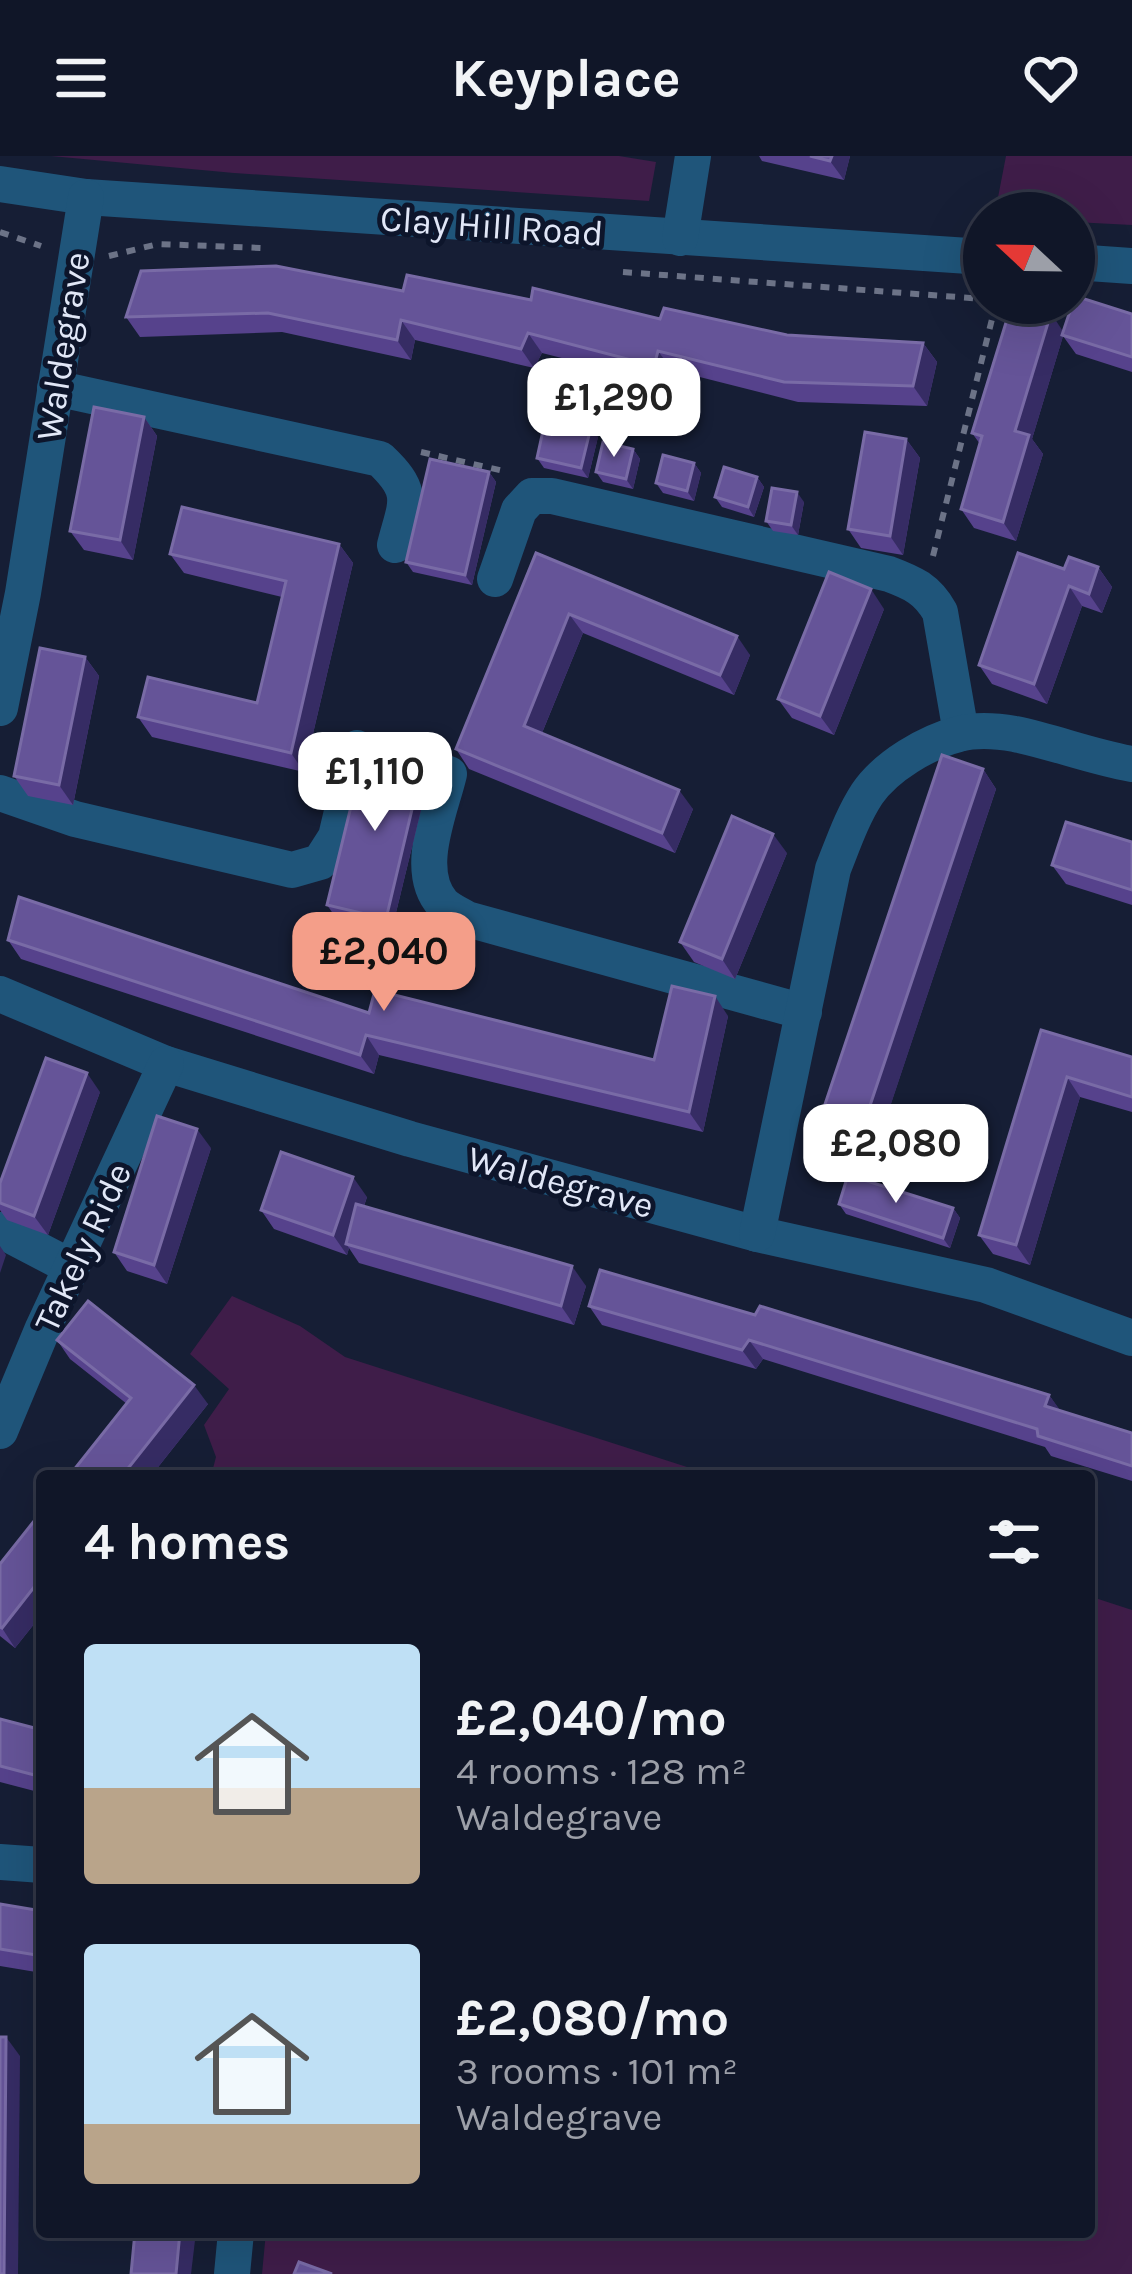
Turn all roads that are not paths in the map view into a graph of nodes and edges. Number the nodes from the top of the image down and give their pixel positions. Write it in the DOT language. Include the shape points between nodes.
graph roads {
  1 [pos="693,156"];
  2 [pos="0,184"];
  3 [pos="86,197"];
  4 [pos="680,238"];
  5 [pos="963,256"];
  6 [pos="1095,263"];
  7 [pos="1132,266"];
  8 [pos="55,388"];
  9 [pos="395,545"];
  10 [pos="495,579"];
  11 [pos="0,708"];
  12 [pos="961,733"];
  13 [pos="357,748"];
  14 [pos="1132,764"];
  15 [pos="448,774"];
  16 [pos="0,793"];
  17 [pos="0,994"];
  18 [pos="804,1012"];
  19 [pos="166,1064"];
  20 [pos="0,1230"];
  21 [pos="757,1234"];
  22 [pos="71,1267"];
  23 [pos="1132,1338"];
  24 [pos="0,1431"];
  25 [pos="0,1862"];
  26 [pos="36,1864"];
  27 [pos="235,2238"];
  28 [pos="232,2274"];
  1 -- 4 [label="street"];
  2 -- 3 [label="street, Clay Hill Road"];
  3 -- 4 [label="street, Clay Hill Road"];
  3 -- 8 [label="street, Waldegrave"];
  4 -- 5 [label="street, Clay Hill Road"];
  6 -- 7 [label="street"];
  8 -- 9 [label="street" via="380,459 407,496"];
  8 -- 11 [label="street, Waldegrave"];
  10 -- 12 [label="street" via="519,510 532,496 889,574 918,585 940,612"];
  12 -- 14 [label="street" via="1012,734"];
  12 -- 18 [label="street" via="905,759 869,791 833,869"];
  13 -- 16 [label="street" via="336,837 320,862 292,870 75,819"];
  15 -- 18 [label="street" via="428,859 445,906 467,919"];
  17 -- 19 [label="street, Waldegrave"];
  18 -- 21 [label="street"];
  19 -- 21 [label="street, Waldegrave"];
  19 -- 22 [label="street, Takely Ride"];
  20 -- 22 [label="street"];
  21 -- 23 [label="street, Waldegrave" via="986,1285"];
  22 -- 24 [label="street, Takely Ride"];
  25 -- 26 [label="street"];
  27 -- 28 [label="street"];
}
